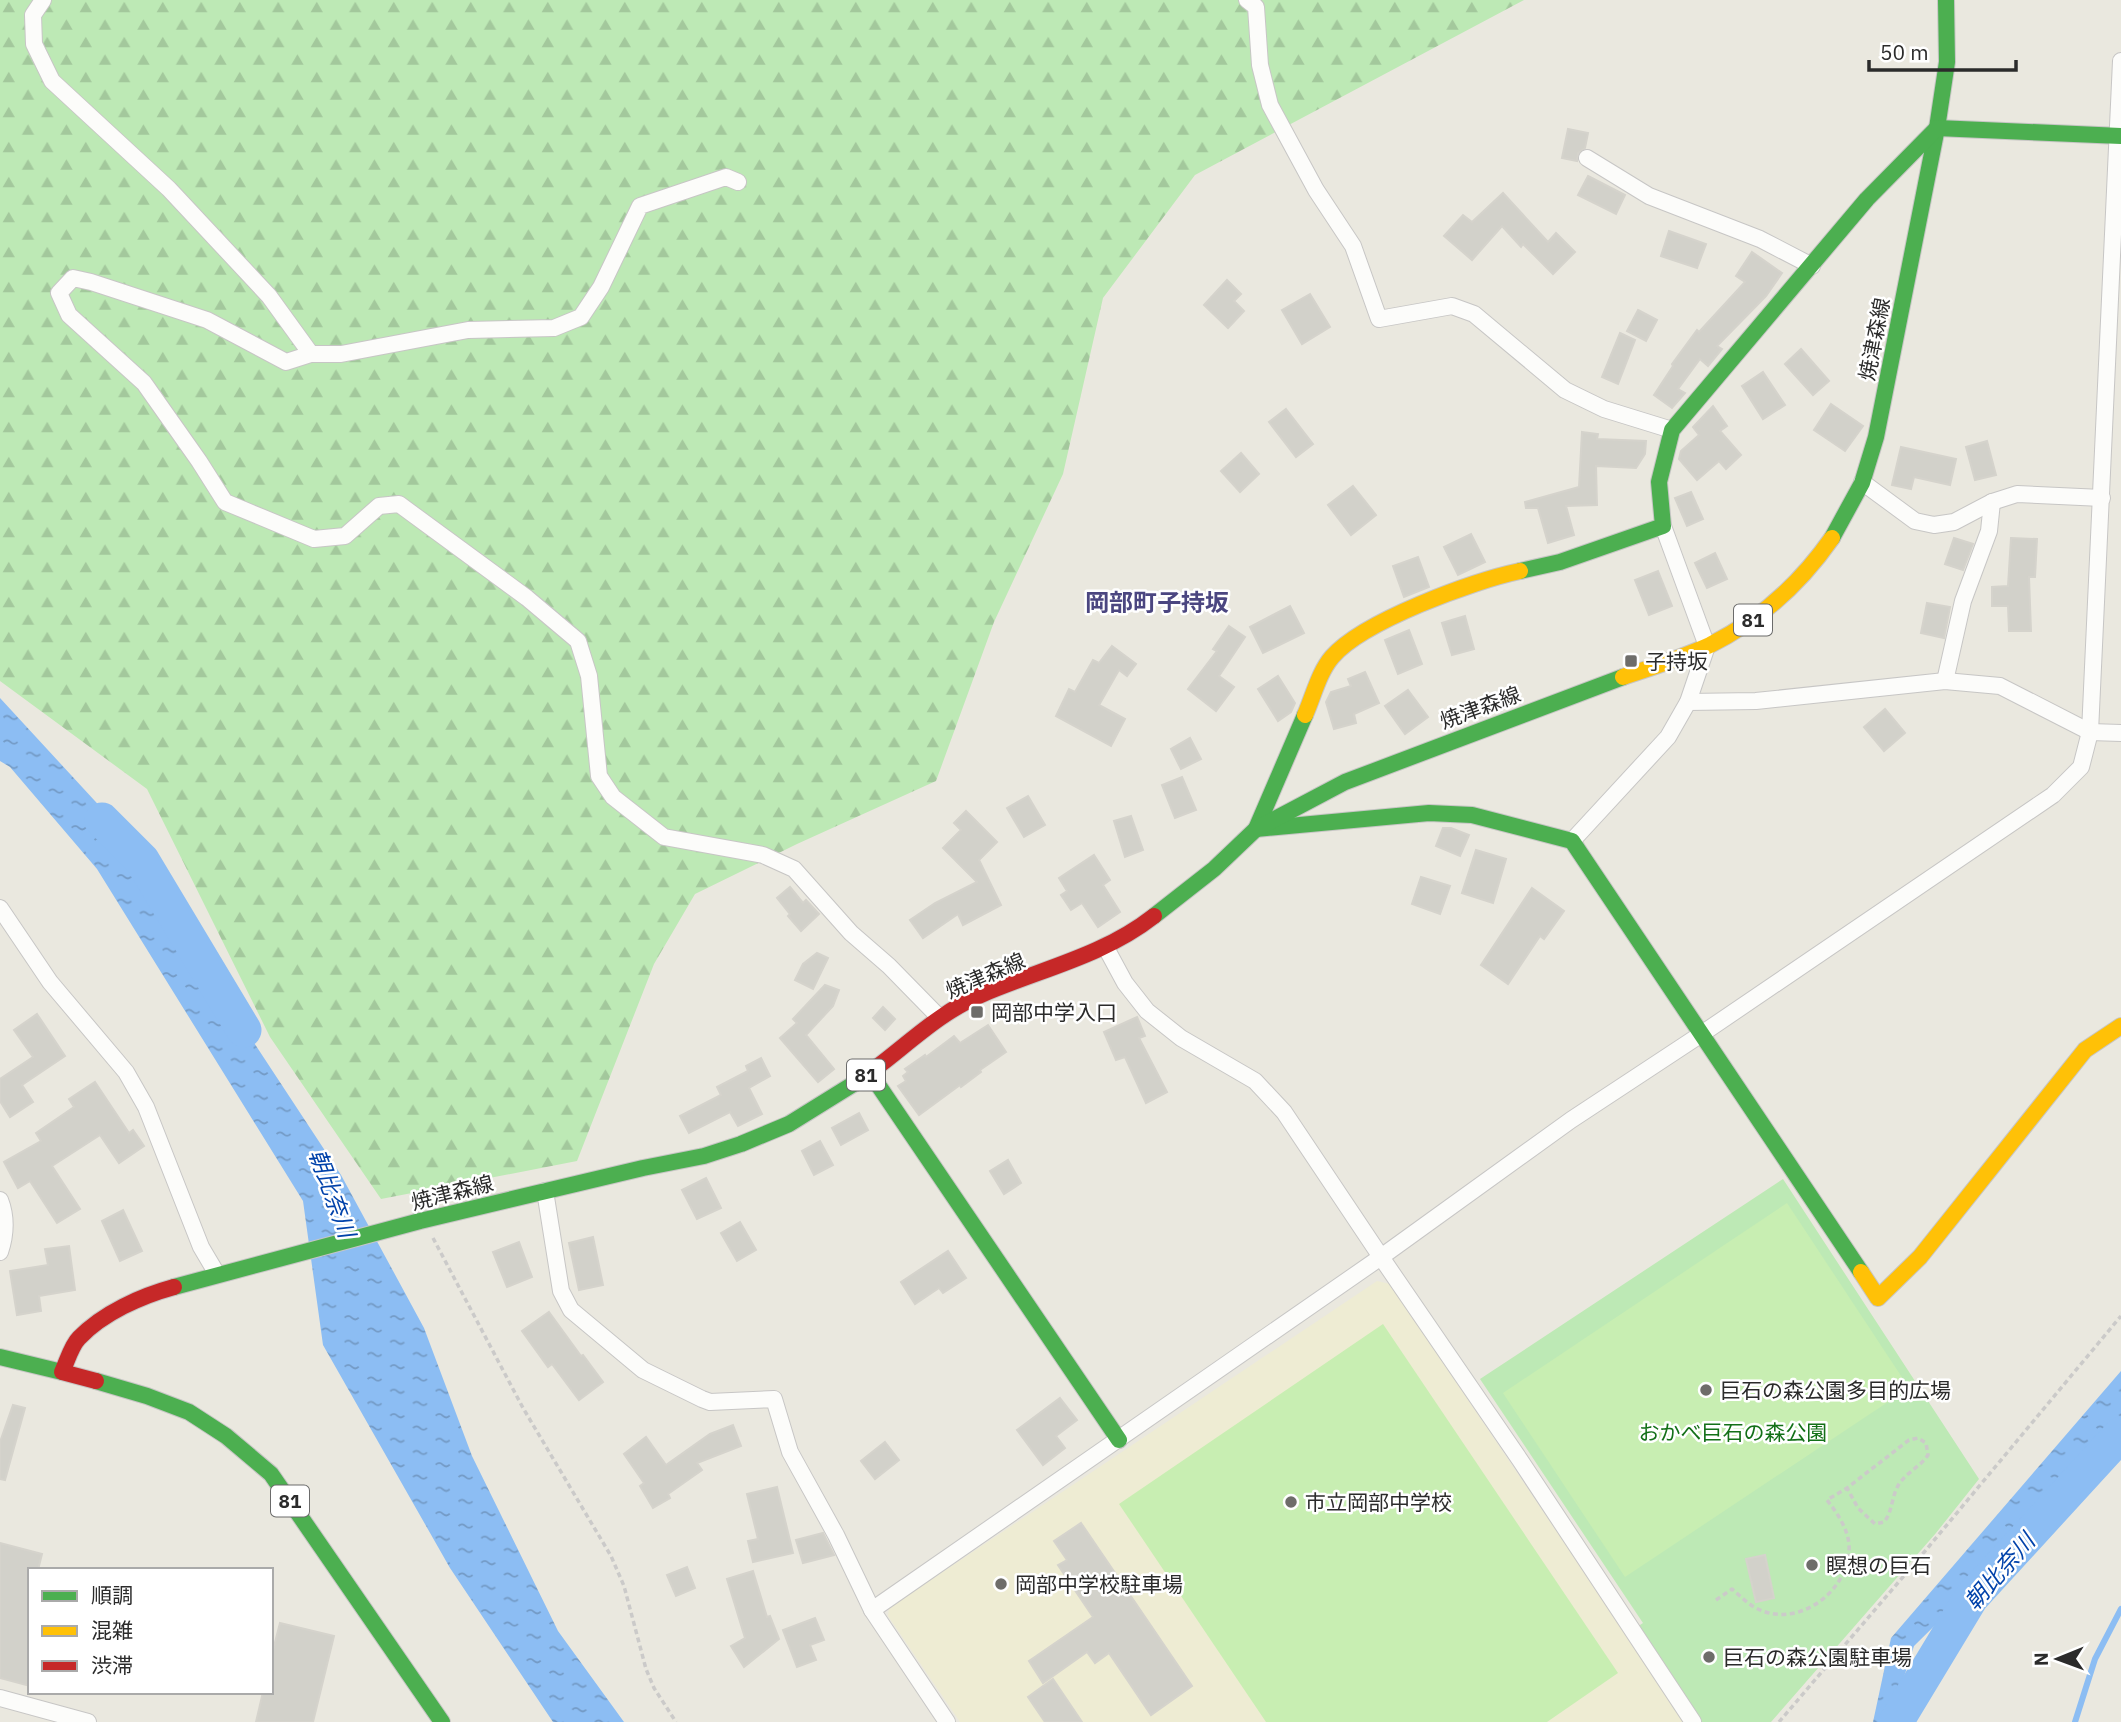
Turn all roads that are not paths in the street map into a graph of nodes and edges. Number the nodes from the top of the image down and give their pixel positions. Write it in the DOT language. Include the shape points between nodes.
graph roads {
  1 [pos="43,0"];
  2 [pos="1247,0"];
  3 [pos="1947,0"];
  4 [pos="2121,61"];
  5 [pos="1937,128"];
  6 [pos="2120,136"];
  7 [pos="1587,158"];
  8 [pos="738,182"];
  9 [pos="1812,266"];
  10 [pos="310,355"];
  11 [pos="1671,429"];
  12 [pos="1862,482"];
  13 [pos="2102,498"];
  14 [pos="1992,502"];
  15 [pos="1663,526"];
  16 [pos="1707,646"];
  17 [pos="1945,681"];
  18 [pos="1688,702"];
  19 [pos="2090,732"];
  20 [pos="2121,733"];
  21 [pos="1256,829"];
  22 [pos="1572,841"];
  23 [pos="0,908"];
  24 [pos="1105,946"];
  25 [pos="940,1017"];
  26 [pos="2121,1026"];
  27 [pos="1703,1034"];
  28 [pos="870,1073"];
  29 [pos="545,1191"];
  30 [pos="0,1200"];
  31 [pos="0,1252"];
  32 [pos="1381,1257"];
  33 [pos="217,1275"];
  34 [pos="0,1357"];
  35 [pos="62,1372"];
  36 [pos="1119,1440"];
  37 [pos="872,1610"];
  38 [pos="0,1698"];
  39 [pos="88,1722"];
  40 [pos="442,1722"];
  41 [pos="947,1722"];
  42 [pos="1693,1722"];
  1 -- 10 [label="street" via="33,15 34,44 52,81 169,189 268,296"];
  2 -- 11 [label="street" via="1256,7 1260,65 1269,105 1315,190 1353,246 1379,319 1452,306 1474,314 1565,390 1604,409"];
  3 -- 5 [label="main road, 焼津森線 / 81" via="1947,62"];
  4 -- 6 [label="street"];
  5 -- 6 [label="main road"];
  5 -- 9 [label="main road" via="1867,199"];
  5 -- 12 [label="main road, 焼津森線 / 81" via="1876,437"];
  6 -- 13 [label="street"];
  7 -- 9 [label="street" via="1649,196 1760,239"];
  8 -- 10 [label="street" via="726,177 640,206 601,287 581,317 554,328 468,330 341,354"];
  9 -- 11 [label="main road"];
  10 -- 25 [label="street" via="286,362 208,320 91,282 74,278 59,293 69,315 144,383 225,502 314,539 345,536 379,506 399,504 527,598 578,641 589,676 599,776 613,797 664,837 763,855 794,869 851,933"];
  11 -- 15 [label="main road" via="1659,482"];
  12 -- 14 [label="street" via="1915,521 1934,525 1954,522"];
  12 -- 16 [label="main road, 焼津森線 / 81" via="1834,539 1800,581 1769,610"];
  13 -- 14 [label="street" via="2017,494"];
  13 -- 19 [label="street"];
  14 -- 17 [label="street" via="1989,531 1963,601"];
  15 -- 16 [label="street"];
  15 -- 21 [label="main road" via="1560,562 1486,578 1346,642 1329,660"];
  16 -- 18 [label="street"];
  16 -- 21 [label="main road, 焼津森線 / 81" via="1380,767"];
  17 -- 18 [label="street" via="1756,701"];
  17 -- 19 [label="street" via="2000,686"];
  18 -- 22 [label="street" via="1668,737"];
  19 -- 20 [label="street"];
  19 -- 27 [label="street" via="2081,767 2053,795"];
  21 -- 22 [label="main road" via="1429,813 1472,816"];
  21 -- 24 [label="main road, 焼津森線 / 81" via="1149,920"];
  22 -- 27 [label="main road"];
  23 -- 33 [label="street" via="50,982 126,1072 146,1107 201,1247"];
  24 -- 25 [label="main road, 焼津森線 / 81" via="982,994"];
  24 -- 32 [label="street" via="1147,1011 1181,1038 1255,1081 1284,1112"];
  25 -- 28 [label="main road, 焼津森線 / 81"];
  26 -- 27 [label="main road" via="2085,1050 1920,1257 1878,1298"];
  27 -- 32 [label="street" via="1571,1120"];
  28 -- 29 [label="main road, 焼津森線 / 81" via="789,1124 741,1144"];
  28 -- 36 [label="main road"];
  29 -- 33 [label="main road, 焼津森線 / 81"];
  29 -- 37 [label="street" via="561,1291 571,1310 643,1370 702,1399 774,1399 790,1452"];
  30 -- 31 [label="street" via="5,1236"];
  32 -- 36 [label="street"];
  32 -- 42 [label="street"];
  33 -- 35 [label="main road, 焼津森線 / 81" via="151,1293 118,1309 77,1339"];
  34 -- 35 [label="main road"];
  35 -- 40 [label="main road, 81" via="175,1406 242,1446 271,1474"];
  36 -- 37 [label="street"];
  37 -- 41 [label="street"];
  38 -- 39 [label="street"];
}
